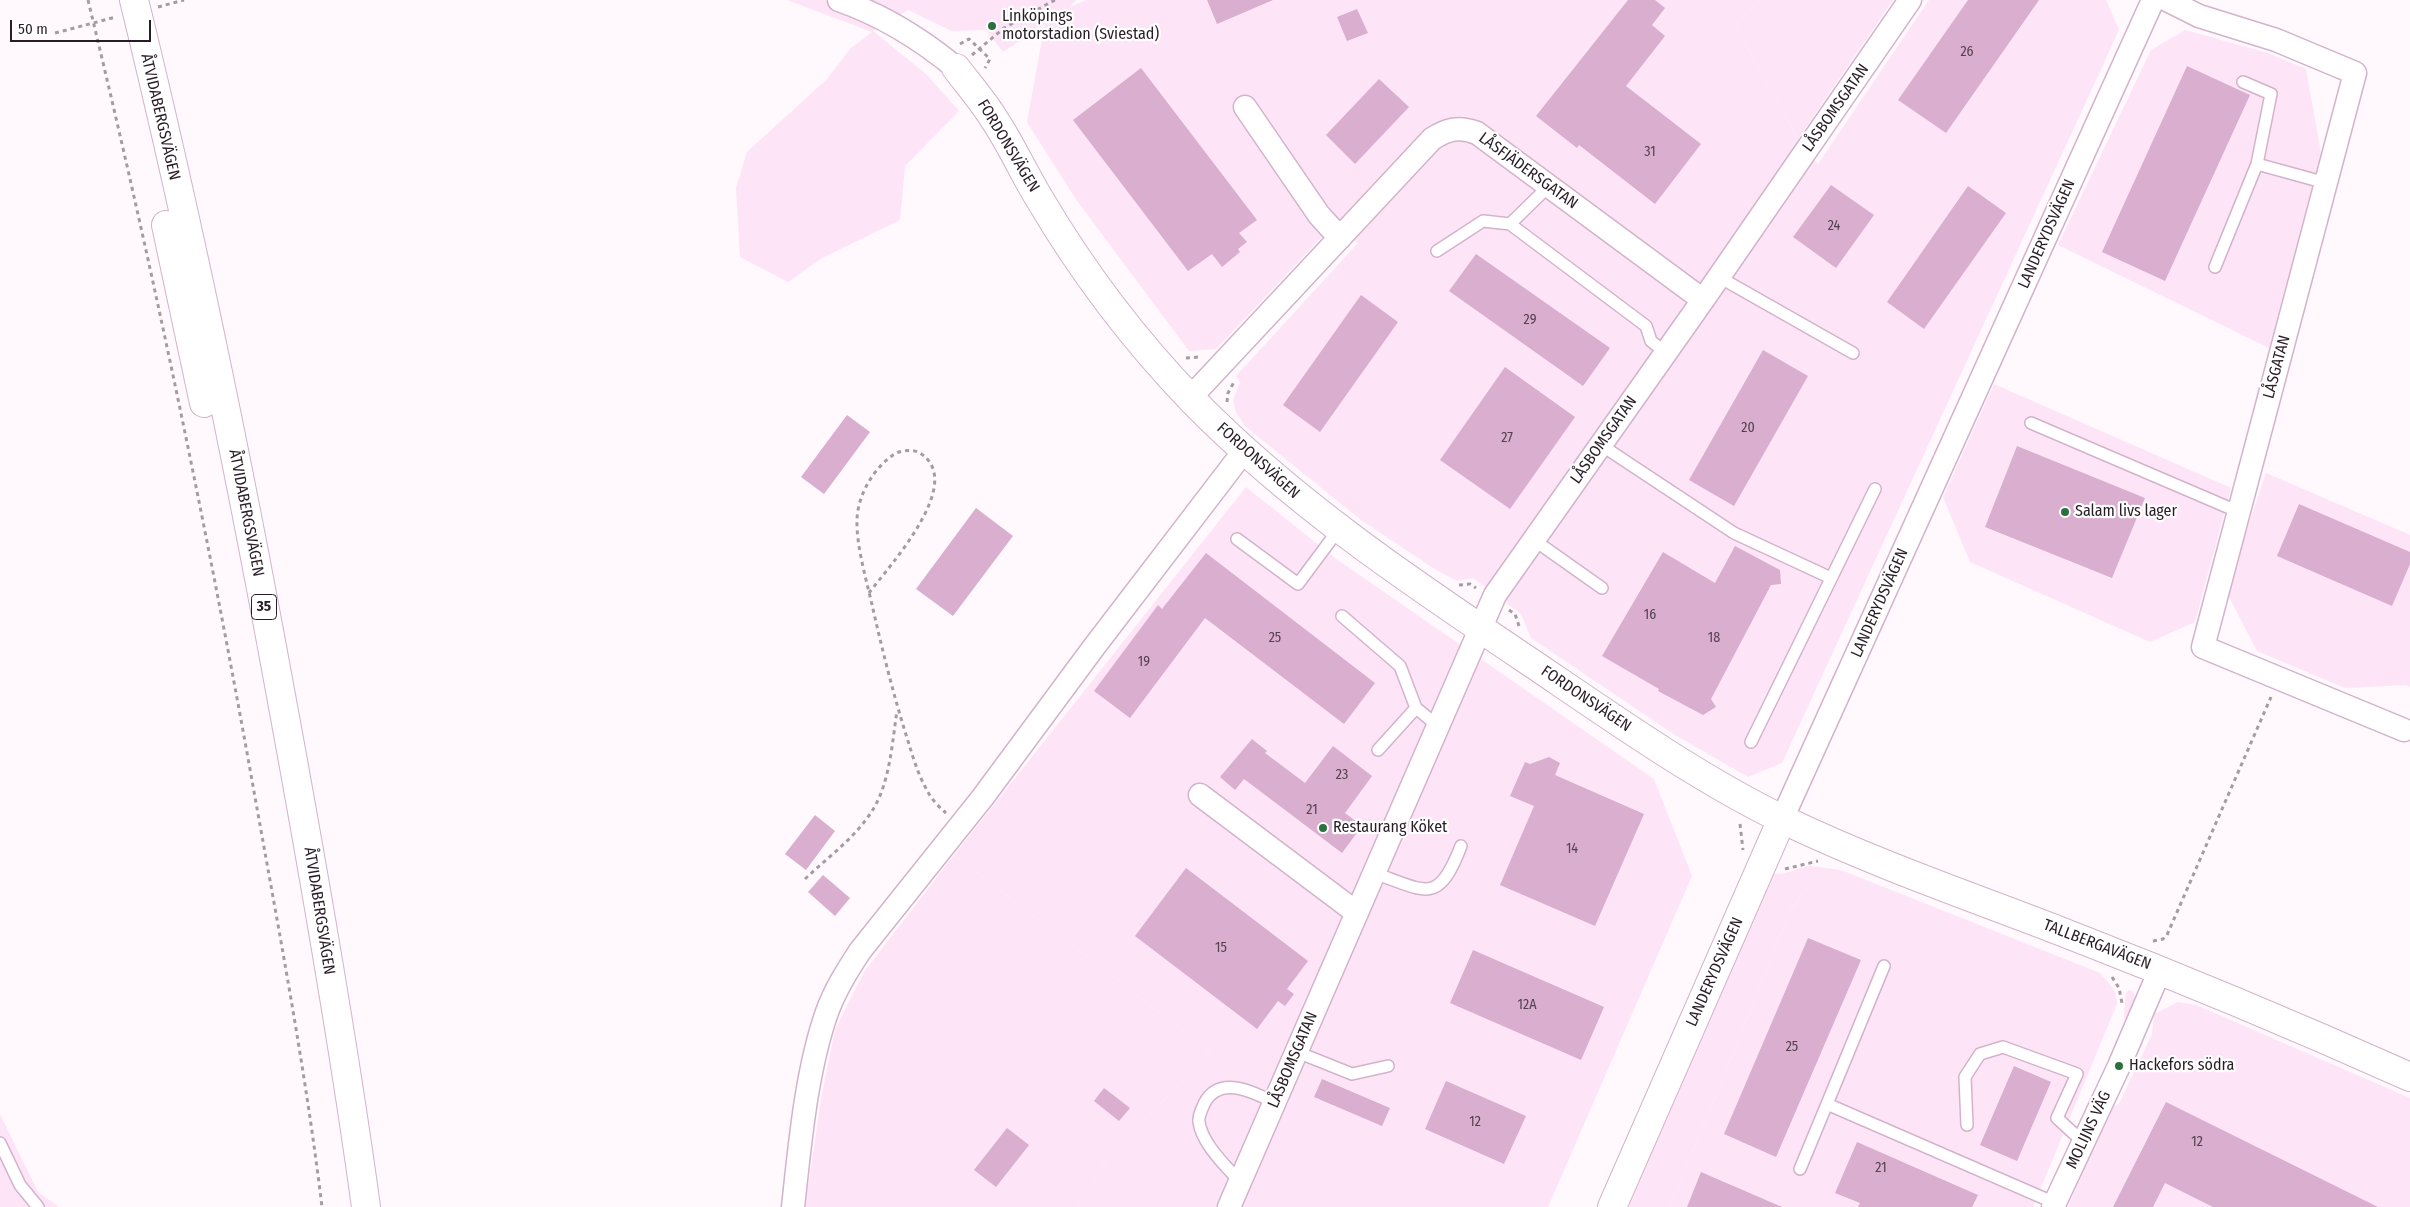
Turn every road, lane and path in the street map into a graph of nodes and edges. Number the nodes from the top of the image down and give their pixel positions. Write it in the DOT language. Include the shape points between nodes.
graph roads {
  1 [pos="88,0"];
  2 [pos="839,0"];
  3 [pos="1055,0"];
  4 [pos="1910,0"];
  5 [pos="2153,0"];
  6 [pos="2167,0"];
  7 [pos="115,10"];
  8 [pos="55,33"];
  9 [pos="980,48"];
  10 [pos="956,57"];
  11 [pos="984,72"];
  12 [pos="2243,82"];
  13 [pos="1245,107"];
  14 [pos="2257,164"];
  15 [pos="2326,183"];
  16 [pos="1549,186"];
  17 [pos="1510,224"];
  18 [pos="1340,238"];
  19 [pos="1437,251"];
  20 [pos="2215,267"];
  21 [pos="1719,277"];
  22 [pos="1703,300"];
  23 [pos="1666,353"];
  24 [pos="1853,353"];
  25 [pos="1182,358"];
  26 [pos="1218,368"];
  27 [pos="1190,398"];
  28 [pos="1227,409"];
  29 [pos="2031,423"];
  30 [pos="1601,445"];
  31 [pos="1244,451"];
  32 [pos="1875,489"];
  33 [pos="2239,512"];
  34 [pos="1339,528"];
  35 [pos="1237,539"];
  36 [pos="1534,540"];
  37 [pos="1831,578"];
  38 [pos="1454,585"];
  39 [pos="1602,588"];
  40 [pos="869,593"];
  41 [pos="1493,600"];
  42 [pos="1342,616"];
  43 [pos="1480,628"];
  44 [pos="1512,650"];
  45 [pos="2279,678"];
  46 [pos="897,708"];
  47 [pos="1416,708"];
  48 [pos="1438,726"];
  49 [pos="2404,730"];
  50 [pos="1751,742"];
  51 [pos="1378,750"];
  52 [pos="1200,795"];
  53 [pos="1782,819"];
  54 [pos="960,826"];
  55 [pos="1461,846"];
  56 [pos="1374,873"];
  57 [pos="805,879"];
  58 [pos="1357,913"];
  59 [pos="2146,939"];
  60 [pos="1884,966"];
  61 [pos="2160,970"];
  62 [pos="1297,1052"];
  63 [pos="1388,1066"];
  64 [pos="2410,1077"];
  65 [pos="1275,1103"];
  66 [pos="1827,1104"];
  67 [pos="1967,1125"];
  68 [pos="2083,1142"];
  69 [pos="0,1143"];
  70 [pos="1800,1169"];
  71 [pos="1240,1182"];
  72 [pos="2054,1205"];
  73 [pos="38,1207"];
  74 [pos="322,1207"];
  75 [pos="347,1207"];
  76 [pos="366,1207"];
  77 [pos="792,1207"];
  78 [pos="1229,1207"];
  79 [pos="1612,1207"];
  1 -- 7 [label="path"];
  2 -- 10 [label="street, FORDONSVÄGEN"];
  3 -- 9 [label="path" via="1004,28"];
  4 -- 21 [label="street, LÅSBOMSGATAN"];
  5 -- 53 [label="street, LANDERYDSVÄGEN"];
  6 -- 15 [label="street, LÅSGATAN" via="2199,16 2276,40 2355,73"];
  7 -- 8 [label="path"];
  7 -- 74 [label="path" via="126,159 222,611 281,941"];
  7 -- 75 [label="main road, ÅTVIDABERGSVÄGEN / 35" via="184,309 244,594 291,850"];
  7 -- 76 [label="main road, ÅTVIDABERGSVÄGEN / 35" via="204,305 262,591 310,857"];
  9 -- 10 [label="path"];
  9 -- 10 [label="path" via="969,39"];
  9 -- 11 [label="path" via="990,59"];
  10 -- 27 [label="main road, FORDONSVÄGEN" via="1079,262 1128,328"];
  12 -- 14 [label="lane" via="2271,94"];
  13 -- 18 [label="street" via="1319,215"];
  14 -- 15 [label="lane"];
  14 -- 20 [label="lane"];
  15 -- 33 [label="street, LÅSGATAN"];
  16 -- 17 [label="lane"];
  16 -- 18 [label="street, LÅSFJÄDERSGATAN" via="1477,133 1454,129 1432,139"];
  16 -- 22 [label="street, LÅSFJÄDERSGATAN"];
  17 -- 19 [label="lane" via="1483,221"];
  17 -- 23 [label="lane" via="1646,326 1651,341"];
  18 -- 26 [label="street, LÅSFJÄDERSGATAN"];
  21 -- 22 [label="street, LÅSBOMSGATAN"];
  21 -- 24 [label="lane"];
  22 -- 23 [label="street, LÅSBOMSGATAN"];
  23 -- 30 [label="street, LÅSBOMSGATAN"];
  25 -- 26 [label="path" via="1205,355"];
  26 -- 27 [label="street, LÅSFJÄDERSGATAN"];
  26 -- 28 [label="path" via="1234,382 1228,393"];
  27 -- 31 [label="main road, FORDONSVÄGEN"];
  29 -- 33 [label="lane"];
  30 -- 36 [label="street, LÅSBOMSGATAN"];
  30 -- 37 [label="lane" via="1734,533"];
  31 -- 34 [label="main road, FORDONSVÄGEN"];
  31 -- 54 [label="street"];
  32 -- 37 [label="lane"];
  33 -- 45 [label="street, LÅSGATAN" via="2203,647"];
  34 -- 35 [label="lane" via="1298,584"];
  34 -- 43 [label="main road, FORDONSVÄGEN"];
  36 -- 39 [label="lane"];
  36 -- 41 [label="street, LÅSBOMSGATAN"];
  37 -- 50 [label="lane"];
  38 -- 41 [label="path" via="1470,584"];
  40 -- 40 [label="path" via="857,519 862,492 883,462 897,452 916,451 933,468 935,484 932,499 912,536"];
  40 -- 46 [label="path"];
  41 -- 43 [label="street, LÅSBOMSGATAN"];
  41 -- 44 [label="path" via="1515,614 1516,622 1524,632"];
  42 -- 47 [label="lane" via="1400,666"];
  43 -- 44 [label="main road, FORDONSVÄGEN"];
  43 -- 48 [label="street, LÅSBOMSGATAN"];
  44 -- 53 [label="main road, FORDONSVÄGEN" via="1625,726"];
  45 -- 49 [label="street, LÅSGATAN"];
  45 -- 59 [label="path" via="2167,935 2157,942"];
  46 -- 54 [label="path" via="927,791"];
  46 -- 57 [label="path" via="882,790 873,810 849,840"];
  47 -- 48 [label="lane"];
  47 -- 51 [label="lane"];
  48 -- 56 [label="street, LÅSBOMSGATAN"];
  52 -- 58 [label="street"];
  53 -- 61 [label="main road, TALLBERGAVÄGEN" via="2119,967"];
  53 -- 79 [label="main road, LANDERYDSVÄGEN"];
  54 -- 77 [label="street" via="860,951 827,1011 816,1051"];
  55 -- 56 [label="lane" via="1451,873 1438,886 1424,890"];
  56 -- 58 [label="street, LÅSBOMSGATAN"];
  58 -- 62 [label="street, LÅSBOMSGATAN"];
  60 -- 66 [label="lane"];
  61 -- 64 [label="main road, TALLBERGAVÄGEN"];
  61 -- 68 [label="street, MOLIJNS VÄG"];
  62 -- 63 [label="lane" via="1352,1074"];
  62 -- 65 [label="street, LÅSBOMSGATAN"];
  65 -- 71 [label="street, LÅSBOMSGATAN"];
  65 -- 71 [label="lane" via="1236,1087 1216,1090 1202,1109 1198,1121 1202,1133"];
  66 -- 70 [label="lane"];
  66 -- 72 [label="lane"];
  67 -- 68 [label="lane" via="1965,1077 1980,1054 2003,1047 2077,1074 2057,1118"];
  68 -- 72 [label="street, MOLIJNS VÄG"];
  69 -- 73 [label="lane" via="20,1185"];
  71 -- 78 [label="street, LÅSBOMSGATAN"];
}
